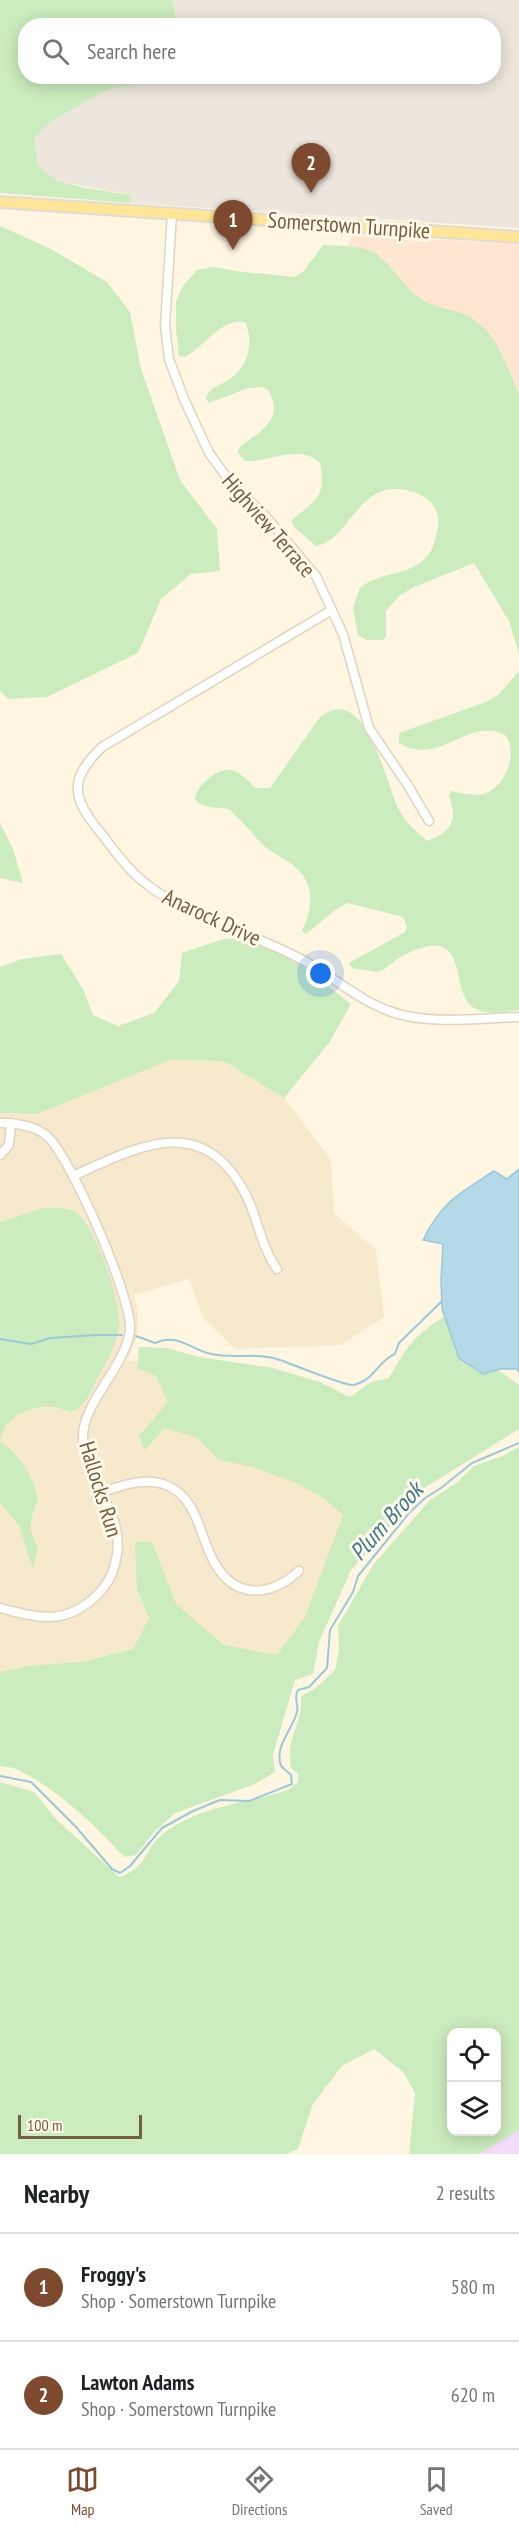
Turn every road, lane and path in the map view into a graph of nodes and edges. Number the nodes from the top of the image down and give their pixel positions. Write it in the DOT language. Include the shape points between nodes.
graph roads {
  1 [pos="0,202"];
  2 [pos="172,214"];
  3 [pos="519,237"];
  4 [pos="332,610"];
  5 [pos="429,821"];
  6 [pos="519,1017"];
  7 [pos="0,1123"];
  8 [pos="11,1123"];
  9 [pos="0,1155"];
  10 [pos="73,1176"];
  11 [pos="277,1269"];
  12 [pos="103,1492"];
  13 [pos="299,1571"];
  14 [pos="0,1608"];
  1 -- 2 [label="main road, Somerstown Turnpike"];
  2 -- 3 [label="main road, Somerstown Turnpike"];
  2 -- 4 [label="street, Highview Terrace" via="165,326 169,359 184,399 209,453 316,576"];
  4 -- 5 [label="street, Highview Terrace" via="343,633 369,728"];
  4 -- 6 [label="street, Anarock Drive" via="102,747 86,762 76,781 82,805 123,864 149,886 183,906 298,957 366,999 393,1012 423,1018"];
  7 -- 8 [label="street, Hallocks Run"];
  8 -- 9 [label="street" via="9,1145"];
  8 -- 10 [label="street, Hallocks Run" via="31,1126 48,1137"];
  10 -- 11 [label="street" via="145,1145 172,1141 199,1148 213,1155 237,1179 251,1206 265,1250"];
  10 -- 12 [label="street, Hallocks Run" via="119,1278 130,1323 127,1342 83,1432 89,1461"];
  12 -- 13 [label="street" via="146,1482 174,1489 187,1501 213,1561 238,1586 257,1592 266,1590 285,1583"];
  12 -- 14 [label="street, Hallocks Run" via="115,1521 118,1545 115,1567 103,1589 82,1608 59,1616 38,1618"];
}
